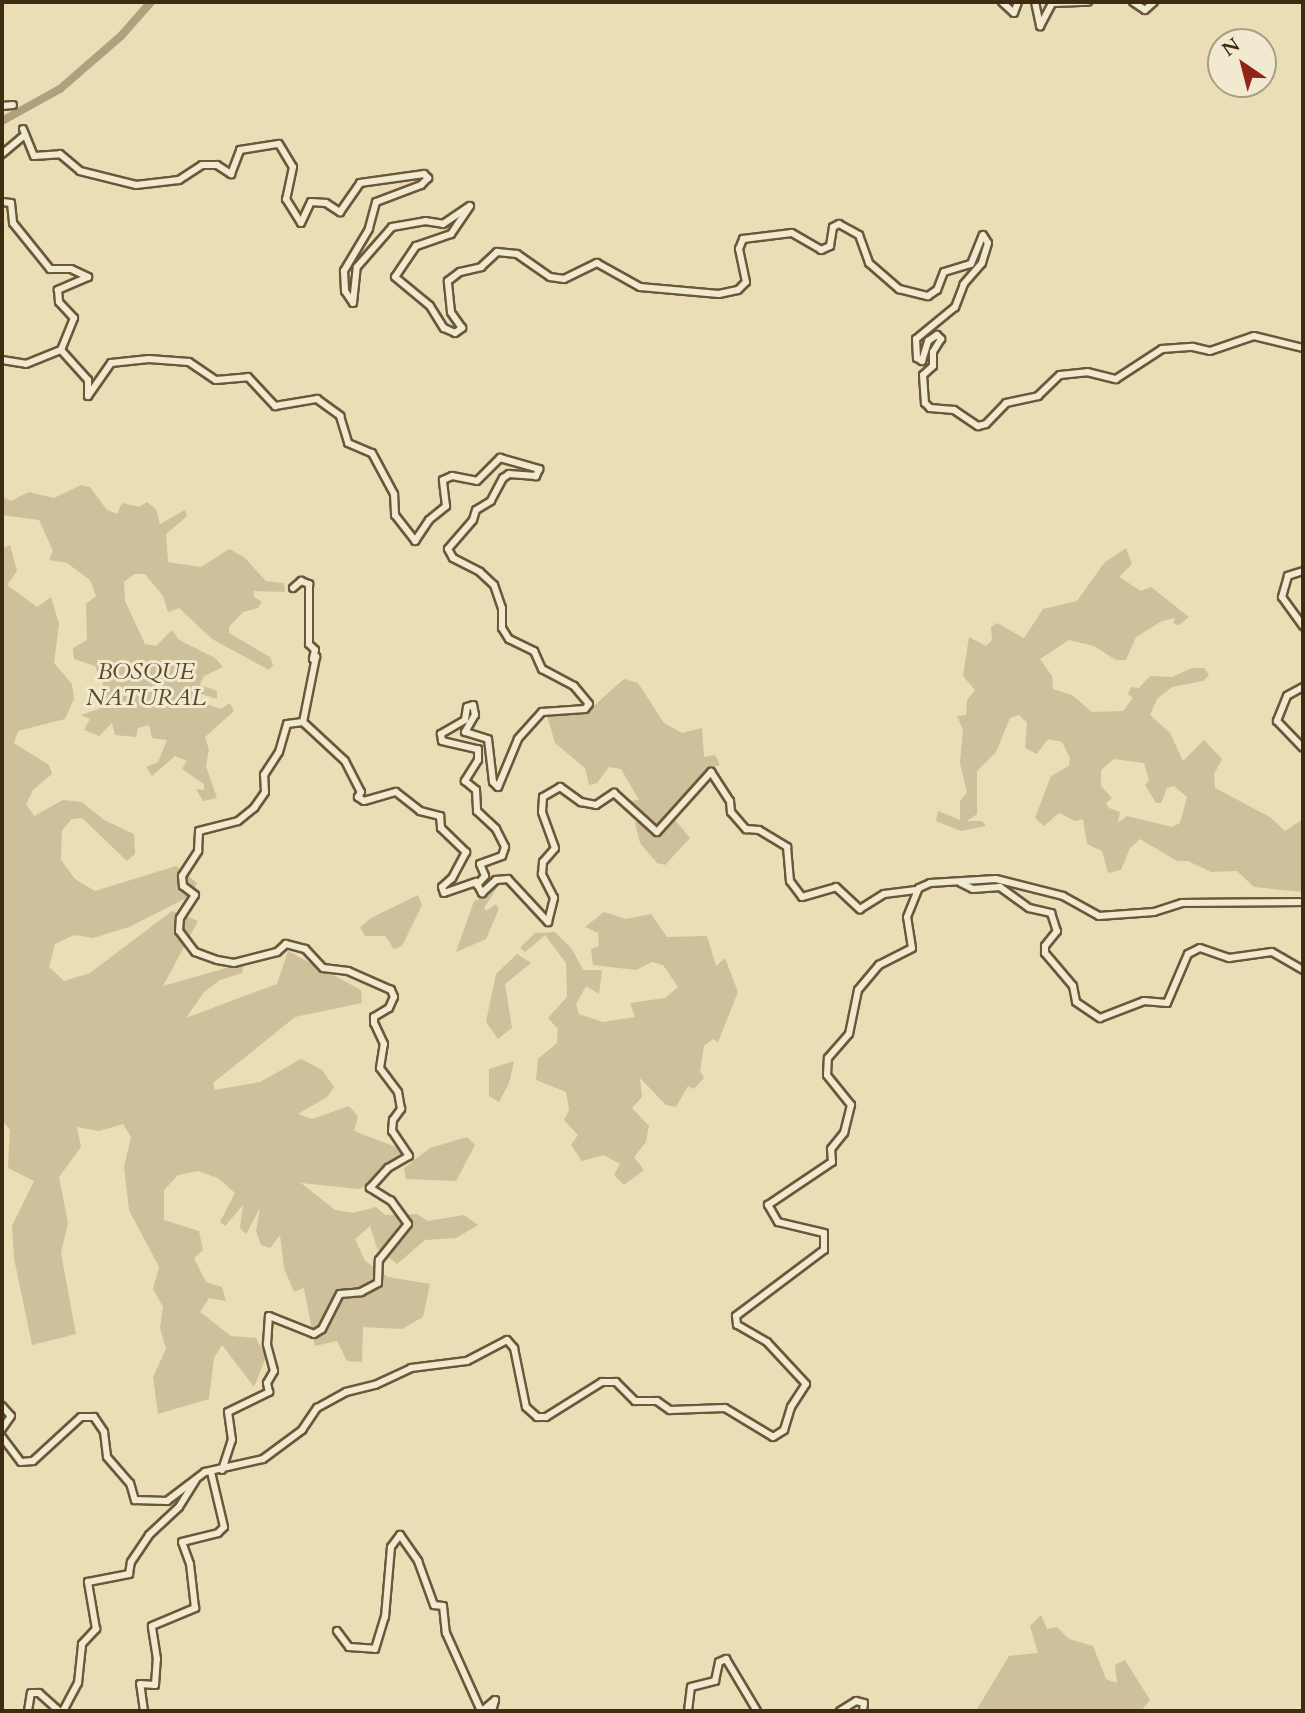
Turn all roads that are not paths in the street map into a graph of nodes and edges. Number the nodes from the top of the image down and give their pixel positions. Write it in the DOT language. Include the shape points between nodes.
graph roads {
  1 [pos="1002,2"];
  2 [pos="1018,2"];
  3 [pos="1035,2"];
  4 [pos="1088,2"];
  5 [pos="1133,2"];
  6 [pos="1154,2"];
  7 [pos="13,105"];
  8 [pos="2,106"];
  9 [pos="2,154"];
  10 [pos="2,202"];
  11 [pos="1303,348"];
  12 [pos="61,349"];
  13 [pos="2,360"];
  14 [pos="1303,571"];
  15 [pos="293,588"];
  16 [pos="1303,626"];
  17 [pos="1303,687"];
  18 [pos="303,722"];
  19 [pos="1303,748"];
  20 [pos="960,882"];
  21 [pos="477,885"];
  22 [pos="919,888"];
  23 [pos="1303,902"];
  24 [pos="1303,970"];
  25 [pos="2,1406"];
  26 [pos="2,1429"];
  27 [pos="2,1437"];
  28 [pos="222,1470"];
  29 [pos="211,1472"];
  30 [pos="197,1476"];
  31 [pos="337,1631"];
  32 [pos="28,1711"];
  33 [pos="61,1711"];
  34 [pos="144,1711"];
  35 [pos="481,1711"];
  36 [pos="492,1711"];
  37 [pos="688,1711"];
  38 [pos="757,1711"];
  39 [pos="840,1711"];
  40 [pos="863,1711"];
  1 -- 2 [label="street" via="1014,13"];
  3 -- 4 [label="street" via="1040,26 1052,3"];
  5 -- 6 [label="street" via="1145,10"];
  7 -- 8 [label="street"];
  9 -- 11 [label="street" via="24,132 34,156 60,154 80,171 136,185 179,180 206,164 230,174 240,150 279,144 293,167 286,198 301,223 311,202 326,203 340,212 360,183 424,174 428,178 421,185 376,202 369,229 346,264 345,291 353,303 357,267 392,227 425,221 443,224 470,206 451,234 416,246 395,278 430,306 444,328 455,333 461,328 451,312 448,281 460,272 481,267 497,253 517,254 550,277 564,279 597,263 640,287 719,294 738,290 746,282 739,249 743,239 792,233 821,250 830,246 833,227 839,224 859,235 869,263 899,289 928,296 937,290 944,272 971,264 983,235 988,243 982,263 964,284 955,307 916,339 917,358 922,361 928,341 937,335 941,339 933,352 933,366 923,375 926,403 930,408 954,410 978,426 986,425 1006,403 1038,396 1060,375 1087,372 1116,379 1162,349 1193,347 1210,352 1254,336"];
  10 -- 12 [label="street" via="11,204 13,223 50,269 71,269 88,277 58,290 59,302 74,318"];
  12 -- 13 [label="street" via="26,364"];
  12 -- 21 [label="street" via="88,380 88,396 111,363 149,359 189,362 216,380 248,377 275,406 317,399 340,416 348,443 372,453 394,494 396,515 415,541 446,506 443,480 452,476 477,481 500,458 539,470 536,476 509,474 503,478 491,501 476,510 449,549 453,558 494,585 502,608 502,628 509,639 534,651 542,668 574,686 589,704 585,709 542,712 518,739 498,787 492,782 488,739 465,732 475,715 473,705 467,708 465,720 441,734 442,741 478,749 478,760 465,781 476,790 477,811 496,829 505,847 497,859 480,864 485,876"];
  14 -- 16 [label="street" via="1288,576 1282,597"];
  15 -- 18 [label="street" via="301,582 309,584 309,644 315,650 313,659 317,657"];
  17 -- 19 [label="street" via="1287,696 1277,721"];
  18 -- 21 [label="street" via="345,761 360,792 358,797 364,801 396,792 420,811 440,816 441,828 466,852 442,887 444,893"];
  18 -- 28 [label="street" via="287,724 279,752 264,775 265,792 254,807 238,821 198,831 198,851 182,876 183,886 195,895 180,918 179,931 195,952 216,960 234,963 277,953 286,944 305,949 323,968 348,971 391,989 394,997 374,1023 384,1044 380,1068 398,1092 401,1109 392,1131 410,1156 388,1168 370,1188 390,1202 408,1224 379,1260 378,1283 361,1292 340,1294 322,1329 314,1334 269,1317 267,1344 274,1371 267,1384 269,1392 228,1412 232,1440"];
  20 -- 22 [label="street"];
  20 -- 23 [label="street" via="996,879 1032,887 1063,896 1099,916 1154,912 1182,903"];
  20 -- 24 [label="street" via="974,889 1000,887 1029,908 1051,913 1057,931 1045,953 1073,986 1076,1002 1100,1018 1144,1001 1167,1003 1188,954 1200,948 1229,958 1272,952"];
  21 -- 22 [label="street" via="482,893 496,880 508,879 548,922 554,898 542,874 543,862 555,849 541,813 543,797 560,787 581,802 597,805 614,793 657,832 711,772 730,802 731,812 746,829 759,830 788,847 790,881 802,897 836,887 860,909 884,894"];
  22 -- 28 [label="street" via="907,917 912,948 897,960 879,965 858,990 849,1034 828,1058 827,1075 851,1105 844,1133 831,1149 832,1162 768,1205 778,1222 824,1233 824,1250 736,1316 737,1325 767,1342 806,1384 780,1433 773,1437 725,1408 695,1412 670,1410 647,1399 635,1401 616,1382 602,1382 545,1417 537,1417 526,1407 514,1348 507,1340 467,1361 411,1368 346,1392 317,1408 302,1430 263,1460"];
  25 -- 26 [label="street" via="11,1416"];
  27 -- 30 [label="street" via="20,1462 33,1461 81,1417 90,1416 101,1424 107,1457 123,1473 135,1500 167,1501"];
  28 -- 29 [label="street"];
  29 -- 30 [label="street"];
  29 -- 34 [label="street" via="224,1527 218,1533 182,1542 190,1564 195,1608 152,1626 155,1685 139,1684"];
  30 -- 33 [label="street" via="179,1507 149,1535 131,1562 129,1574 89,1582 96,1629 82,1644 78,1683"];
  31 -- 35 [label="street" via="349,1647 375,1649 385,1617 391,1547 400,1535 418,1561 434,1605 443,1606 446,1633"];
  32 -- 33 [label="street" via="31,1693 38,1693"];
  35 -- 36 [label="street" via="495,1700"];
  37 -- 38 [label="street" via="691,1687 715,1681 719,1662 726,1659"];
  39 -- 40 [label="street" via="856,1701 864,1703"];
}
